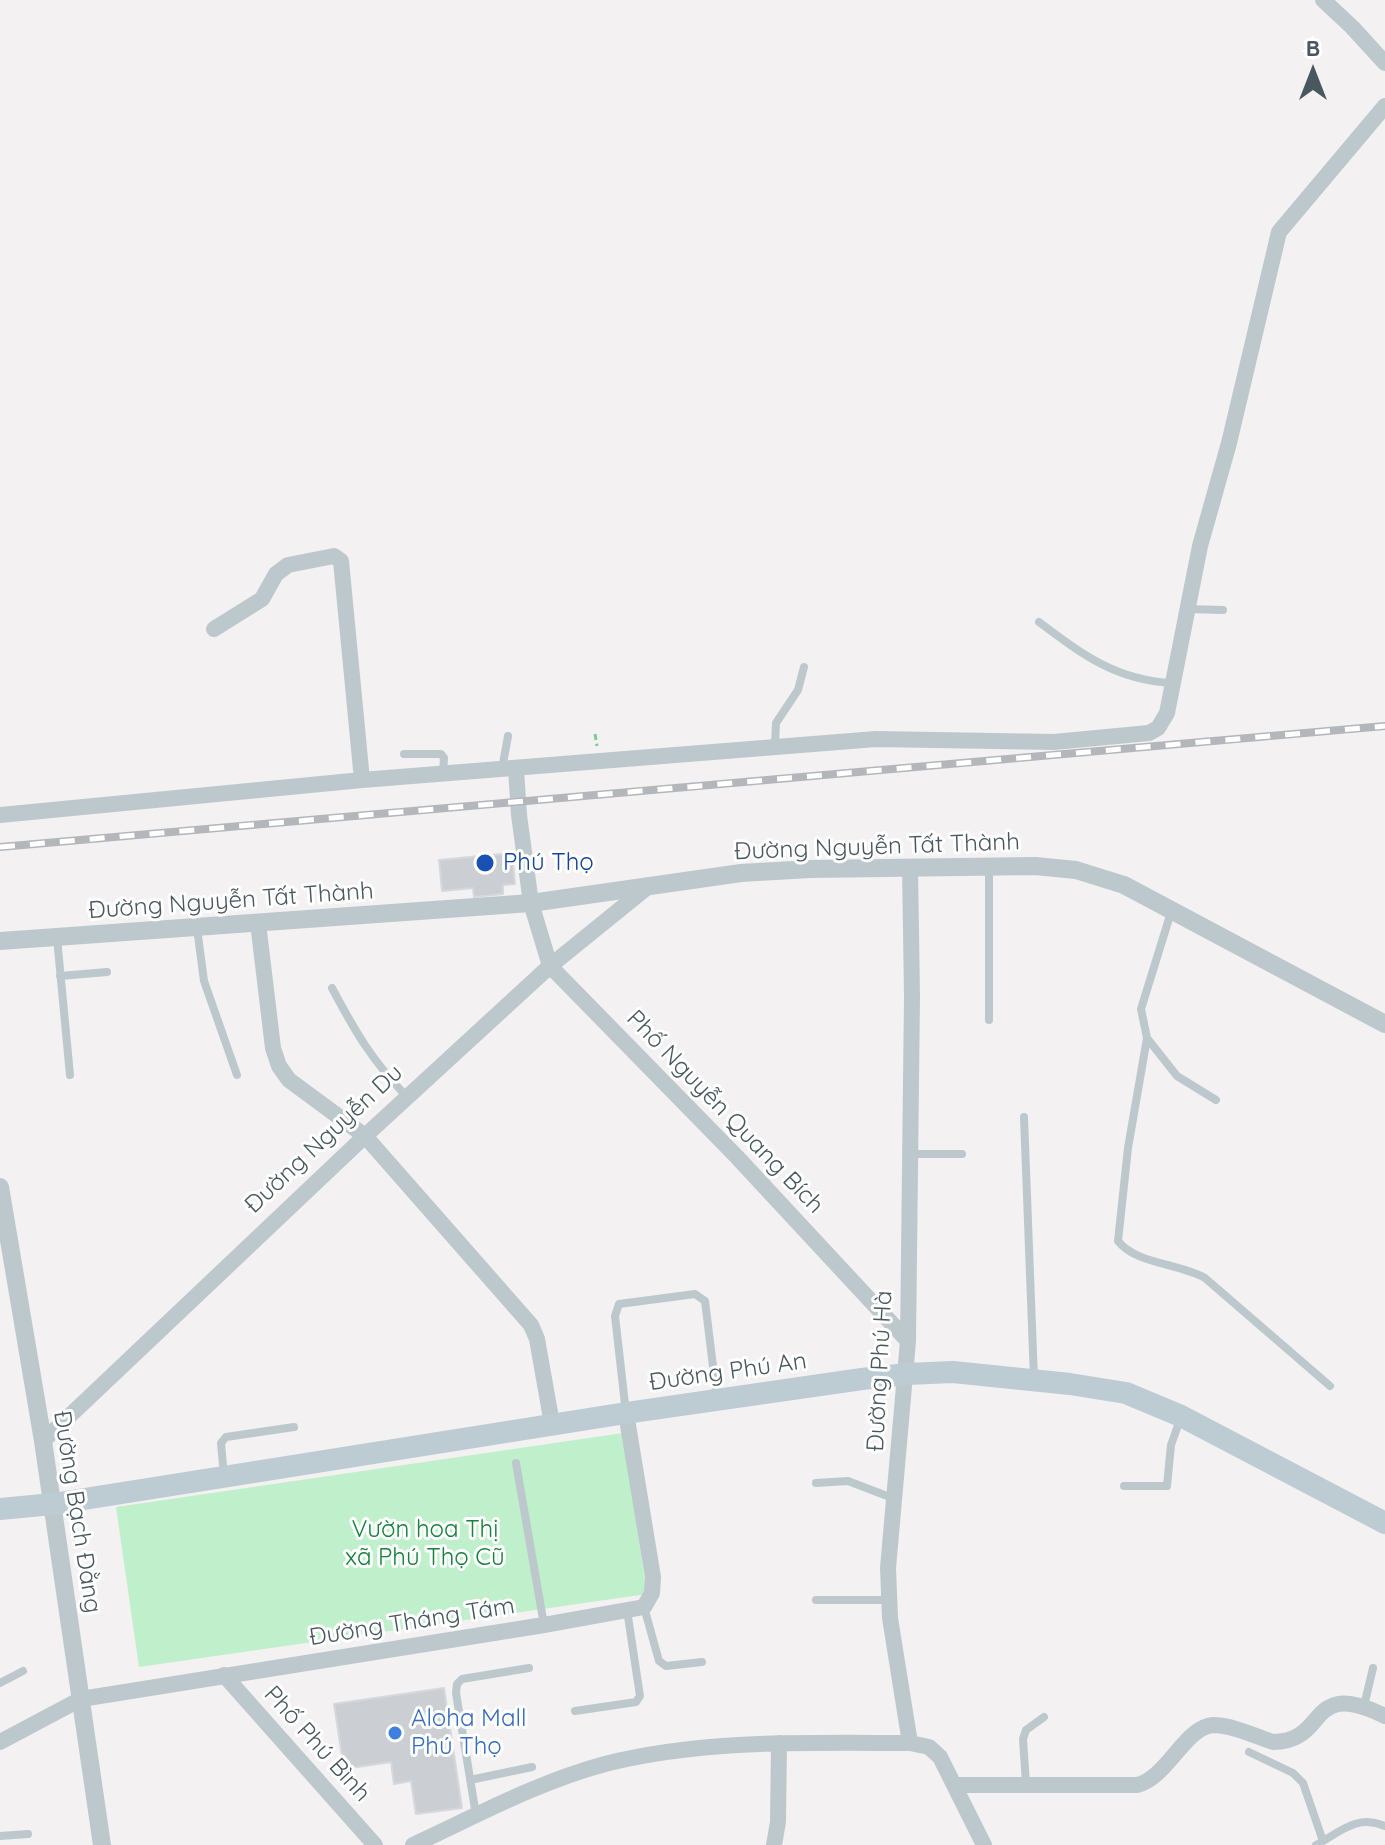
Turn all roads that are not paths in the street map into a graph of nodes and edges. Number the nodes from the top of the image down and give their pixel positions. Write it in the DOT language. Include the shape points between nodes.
graph roads {
  1 [pos="1323,0"];
  2 [pos="1385,63"];
  3 [pos="1382,110"];
  4 [pos="1187,609"];
  5 [pos="1223,610"];
  6 [pos="1039,622"];
  7 [pos="214,629"];
  8 [pos="804,667"];
  9 [pos="1173,683"];
  10 [pos="508,736"];
  11 [pos="775,747"];
  12 [pos="404,754"];
  13 [pos="509,769"];
  14 [pos="443,774"];
  15 [pos="362,780"];
  16 [pos="0,815"];
  17 [pos="989,866"];
  18 [pos="910,867"];
  19 [pos="650,885"];
  20 [pos="531,903"];
  21 [pos="1173,909"];
  22 [pos="258,923"];
  23 [pos="197,928"];
  24 [pos="57,938"];
  25 [pos="0,941"];
  26 [pos="550,966"];
  27 [pos="107,972"];
  28 [pos="60,976"];
  29 [pos="332,988"];
  30 [pos="989,1020"];
  31 [pos="1385,1024"];
  32 [pos="1147,1038"];
  33 [pos="70,1075"];
  34 [pos="237,1075"];
  35 [pos="408,1097"];
  36 [pos="1216,1100"];
  37 [pos="1024,1117"];
  38 [pos="365,1136"];
  39 [pos="909,1154"];
  40 [pos="962,1154"];
  41 [pos="0,1187"];
  42 [pos="908,1341"];
  43 [pos="907,1374"];
  44 [pos="1034,1380"];
  45 [pos="1330,1386"];
  46 [pos="717,1399"];
  47 [pos="626,1413"];
  48 [pos="1181,1416"];
  49 [pos="552,1424"];
  50 [pos="294,1427"];
  51 [pos="43,1441"];
  52 [pos="516,1463"];
  53 [pos="224,1477"];
  54 [pos="816,1483"];
  55 [pos="1124,1486"];
  56 [pos="896,1499"];
  57 [pos="53,1504"];
  58 [pos="0,1509"];
  59 [pos="1385,1523"];
  60 [pos="816,1600"];
  61 [pos="889,1600"];
  62 [pos="644,1607"];
  63 [pos="627,1610"];
  64 [pos="544,1625"];
  65 [pos="702,1662"];
  66 [pos="529,1668"];
  67 [pos="1373,1668"];
  68 [pos="23,1671"];
  69 [pos="224,1675"];
  70 [pos="0,1683"];
  71 [pos="81,1699"];
  72 [pos="1364,1706"];
  73 [pos="575,1711"];
  74 [pos="1385,1716"];
  75 [pos="1044,1717"];
  76 [pos="0,1742"];
  77 [pos="779,1743"];
  78 [pos="910,1743"];
  79 [pos="1249,1752"];
  80 [pos="532,1767"];
  81 [pos="470,1780"];
  82 [pos="955,1785"];
  83 [pos="1026,1785"];
  84 [pos="476,1816"];
  85 [pos="1385,1826"];
  86 [pos="28,1834"];
  87 [pos="0,1836"];
  88 [pos="1319,1843"];
  89 [pos="102,1845"];
  90 [pos="375,1845"];
  91 [pos="413,1845"];
  92 [pos="774,1845"];
  93 [pos="984,1845"];
  1 -- 2 [label="street"];
  3 -- 4 [label="street" via="1279,232"];
  4 -- 5 [label="lane"];
  4 -- 9 [label="street"];
  6 -- 9 [label="lane" via="1104,666 1143,681"];
  7 -- 15 [label="street" via="262,599 276,574 288,565 334,556 341,561"];
  8 -- 11 [label="lane" via="798,690 776,723"];
  9 -- 11 [label="street" via="1164,721 1137,736 1054,742 883,738"];
  10 -- 13 [label="lane"];
  11 -- 13 [label="street"];
  12 -- 14 [label="lane" via="441,754"];
  13 -- 14 [label="street"];
  13 -- 20 [label="street, Phố Nguyễn Quang Bích"];
  14 -- 15 [label="street"];
  15 -- 16 [label="street"];
  17 -- 18 [label="street, Đường Nguyễn Tất Thành"];
  17 -- 21 [label="street, Đường Nguyễn Tất Thành" via="1076,870"];
  17 -- 30 [label="lane"];
  18 -- 19 [label="street, Đường Nguyễn Tất Thành" via="741,873"];
  18 -- 39 [label="street, Đường Phú Hà"];
  19 -- 20 [label="street, Đường Nguyễn Tất Thành"];
  19 -- 26 [label="street, Đường Nguyễn Du"];
  20 -- 22 [label="street, Đường Nguyễn Tất Thành"];
  20 -- 26 [label="street, Phố Nguyễn Quang Bích"];
  21 -- 31 [label="street, Đường Nguyễn Tất Thành"];
  21 -- 32 [label="lane" via="1143,994"];
  22 -- 23 [label="street, Đường Nguyễn Tất Thành"];
  22 -- 38 [label="street" via="279,1066 289,1080"];
  23 -- 24 [label="street, Đường Nguyễn Tất Thành"];
  23 -- 34 [label="lane" via="204,981"];
  24 -- 25 [label="street, Đường Nguyễn Tất Thành"];
  24 -- 28 [label="lane"];
  26 -- 35 [label="street, Đường Nguyễn Du"];
  26 -- 42 [label="street, Phố Nguyễn Quang Bích"];
  27 -- 28 [label="lane"];
  28 -- 33 [label="lane"];
  29 -- 35 [label="lane" via="363,1045"];
  32 -- 36 [label="lane" via="1177,1076"];
  32 -- 45 [label="lane" via="1118,1241 1125,1250 1205,1278"];
  35 -- 38 [label="street, Đường Nguyễn Du"];
  37 -- 44 [label="lane"];
  38 -- 49 [label="street" via="531,1325"];
  38 -- 51 [label="street, Đường Nguyễn Du"];
  39 -- 40 [label="lane"];
  39 -- 42 [label="street, Đường Phú Hà"];
  41 -- 51 [label="street, Đường Bạch Đằng"];
  42 -- 43 [label="street, Đường Phú Hà"];
  43 -- 44 [label="main road, Đường Phú An" via="953,1372"];
  43 -- 46 [label="main road, Đường Phú An"];
  43 -- 56 [label="street, Đường Phú Hà"];
  44 -- 48 [label="main road, Đường Phú An" via="1126,1393"];
  46 -- 47 [label="main road, Đường Phú An"];
  46 -- 47 [label="lane" via="705,1301 700,1296 619,1304 615,1316"];
  47 -- 49 [label="main road, Đường Phú An"];
  47 -- 62 [label="street" via="653,1577"];
  48 -- 55 [label="lane" via="1171,1445 1167,1486"];
  48 -- 59 [label="main road, Đường Phú An"];
  49 -- 53 [label="main road, Đường Phú An"];
  50 -- 53 [label="lane" via="226,1437 221,1443"];
  51 -- 57 [label="street, Đường Bạch Đằng"];
  52 -- 64 [label="lane"];
  53 -- 57 [label="main road, Đường Phú An"];
  54 -- 56 [label="lane" via="848,1481"];
  56 -- 61 [label="street, Đường Phú Hà"];
  57 -- 58 [label="main road"];
  57 -- 71 [label="street, Đường Bạch Đằng"];
  60 -- 61 [label="lane"];
  61 -- 78 [label="street, Đường Phú Hà"];
  62 -- 63 [label="street, Đường Tháng Tám"];
  62 -- 65 [label="lane" via="659,1661 666,1666"];
  63 -- 64 [label="street, Đường Tháng Tám"];
  63 -- 73 [label="lane" via="640,1696 636,1702"];
  64 -- 69 [label="street, Đường Tháng Tám"];
  66 -- 81 [label="lane" via="457,1684"];
  67 -- 72 [label="lane"];
  68 -- 70 [label="lane"];
  69 -- 71 [label="street, Đường Tháng Tám"];
  69 -- 90 [label="street, Phố Phú Bình"];
  71 -- 76 [label="street, Đường Tháng Tám"];
  71 -- 89 [label="street, Đường Bạch Đằng"];
  72 -- 74 [label="street"];
  72 -- 83 [label="street" via="1336,1703 1297,1737 1282,1742 1223,1726 1203,1728 1154,1777 1137,1785"];
  75 -- 83 [label="lane" via="1026,1730 1023,1739"];
  77 -- 78 [label="street"];
  77 -- 84 [label="street" via="680,1751 607,1764 559,1778"];
  77 -- 92 [label="street"];
  78 -- 82 [label="street" via="929,1747 940,1757"];
  79 -- 88 [label="lane" via="1303,1783"];
  80 -- 81 [label="lane"];
  81 -- 84 [label="lane"];
  82 -- 83 [label="street"];
  82 -- 93 [label="street"];
  84 -- 91 [label="street"];
  85 -- 88 [label="lane" via="1370,1820 1354,1822"];
  86 -- 87 [label="lane"];
}
